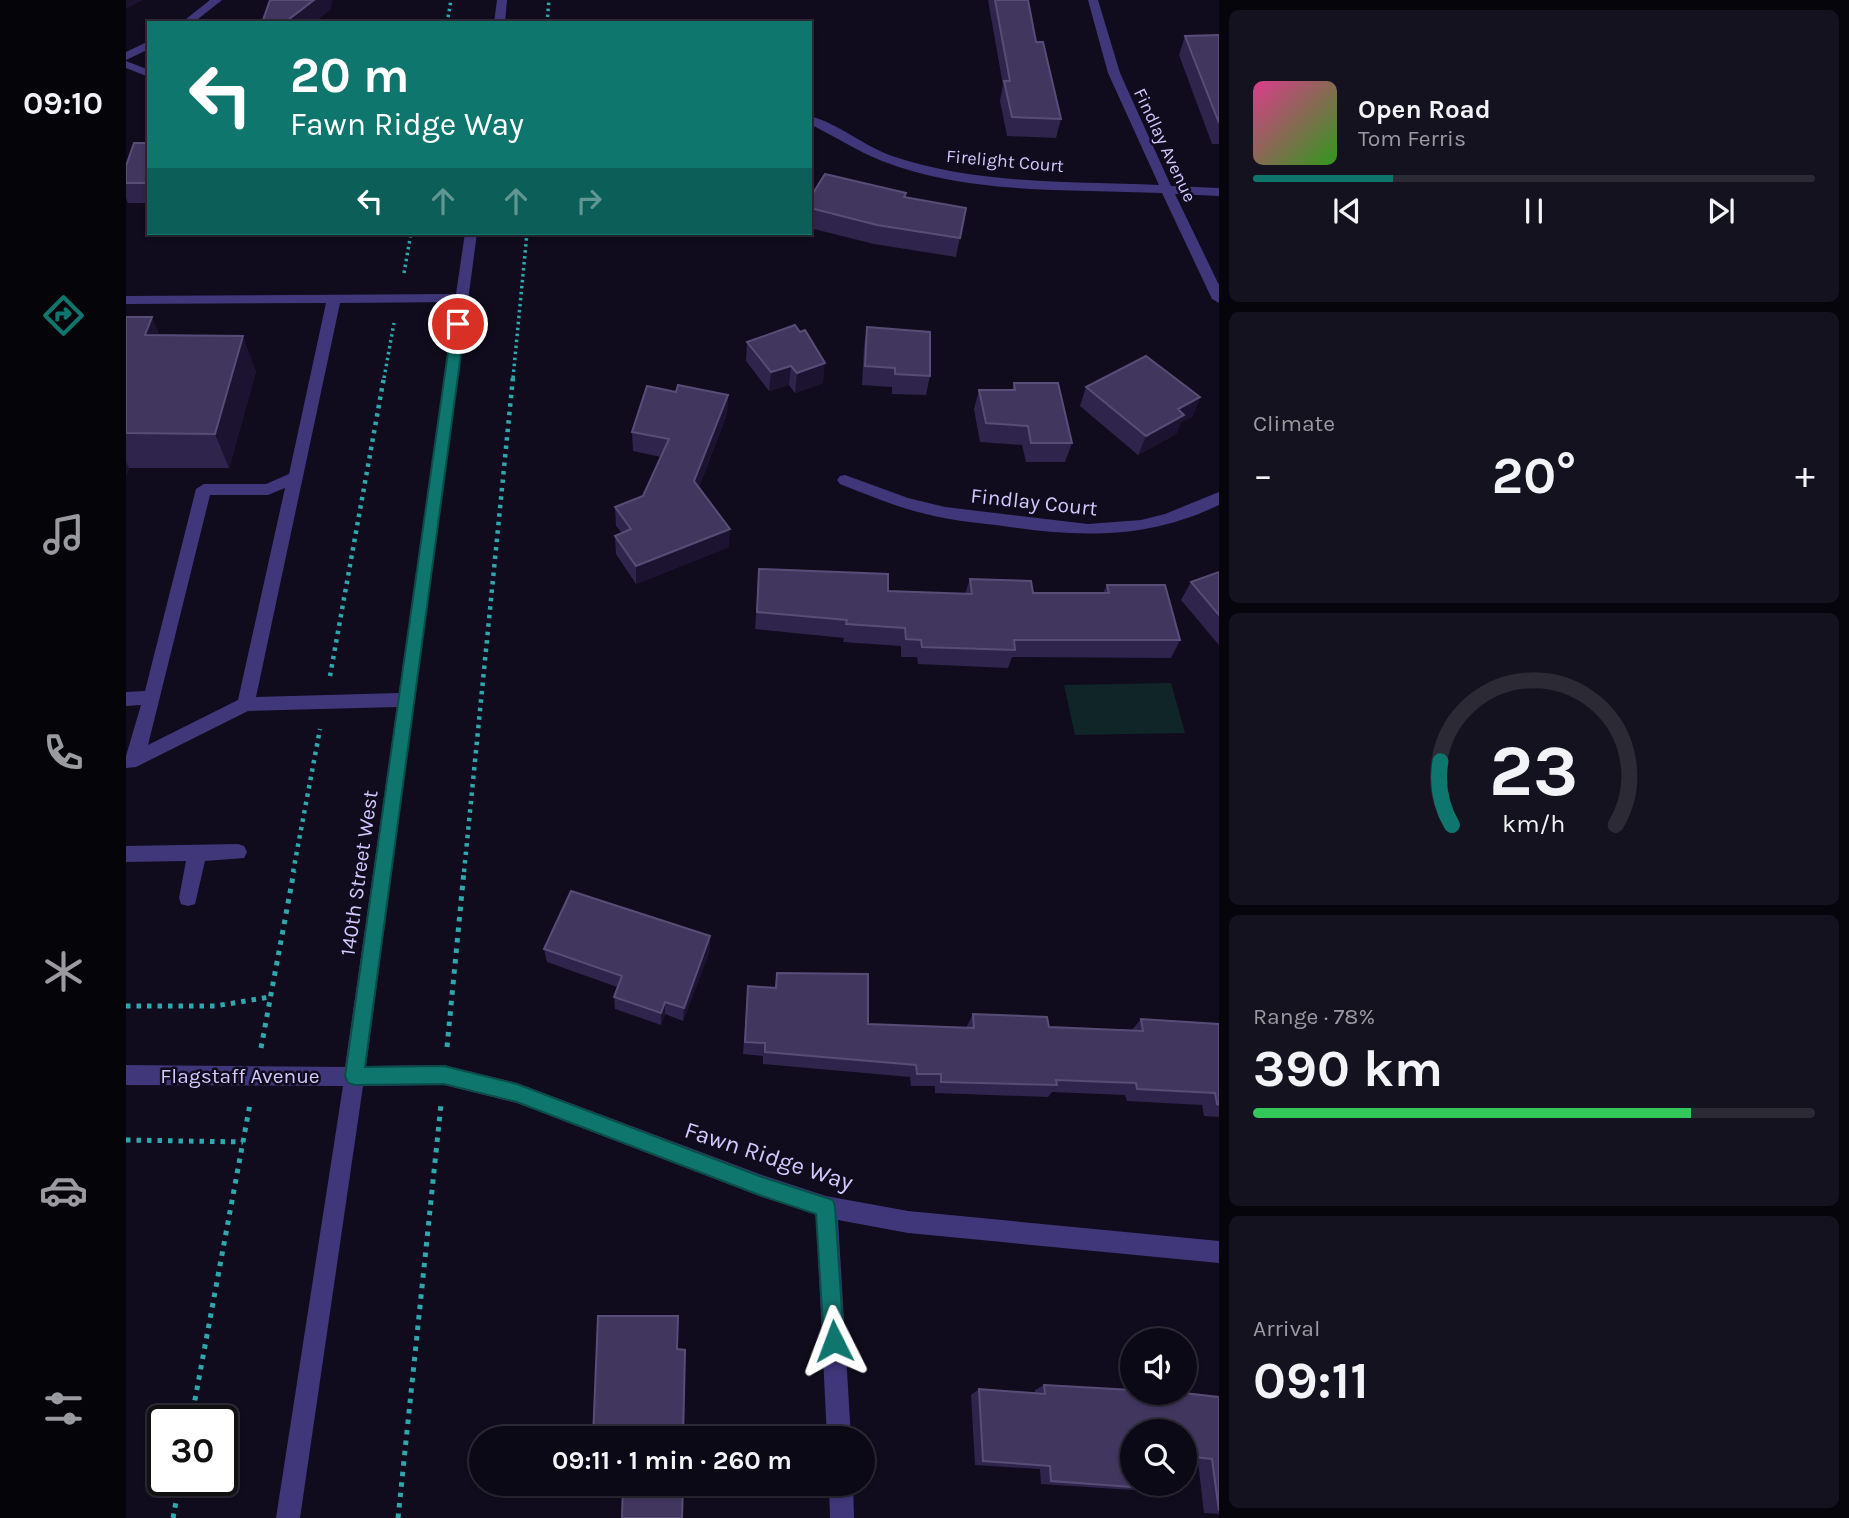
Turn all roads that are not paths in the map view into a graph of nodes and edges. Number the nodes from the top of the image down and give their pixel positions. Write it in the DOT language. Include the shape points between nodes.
graph roads {
  1 [pos="217,0"];
  2 [pos="502,0"];
  3 [pos="1093,0"];
  4 [pos="189,21"];
  5 [pos="499,21"];
  6 [pos="147,45"];
  7 [pos="126,57"];
  8 [pos="126,64"];
  9 [pos="147,73"];
  10 [pos="812,120"];
  11 [pos="1165,190"];
  12 [pos="1219,192"];
  13 [pos="471,235"];
  14 [pos="462,298"];
  15 [pos="334,299"];
  16 [pos="1219,299"];
  17 [pos="126,300"];
  18 [pos="295,477"];
  19 [pos="845,480"];
  20 [pos="1219,498"];
  21 [pos="151,698"];
  22 [pos="126,699"];
  23 [pos="405,700"];
  24 [pos="246,704"];
  25 [pos="131,761"];
  26 [pos="238,852"];
  27 [pos="126,853"];
  28 [pos="197,853"];
  29 [pos="188,898"];
  30 [pos="126,1075"];
  31 [pos="355,1076"];
  32 [pos="826,1207"];
  33 [pos="1219,1252"];
  34 [pos="838,1426"];
  35 [pos="841,1496"];
  36 [pos="288,1518"];
  37 [pos="842,1518"];
  1 -- 4 [label="street"];
  2 -- 5 [label="street"];
  3 -- 11 [label="street, Findlay Avenue" via="1114,73"];
  6 -- 7 [label="street"];
  8 -- 9 [label="street"];
  10 -- 11 [label="street, Firelight Court" via="886,158 944,174 1009,183"];
  11 -- 12 [label="street, Firelight Court"];
  11 -- 16 [label="street, Findlay Avenue"];
  13 -- 14 [label="street, 140th Street West"];
  14 -- 15 [label="street"];
  14 -- 23 [label="street, 140th Street West"];
  15 -- 17 [label="street"];
  15 -- 18 [label="street"];
  18 -- 21 [label="street" via="268,490 204,489"];
  18 -- 24 [label="street"];
  19 -- 20 [label="street, Findlay Court" via="935,511 1065,530 1151,524 1188,514"];
  21 -- 22 [label="street"];
  21 -- 25 [label="street"];
  23 -- 24 [label="street"];
  23 -- 31 [label="street, 140th Street West"];
  24 -- 25 [label="street"];
  26 -- 28 [label="street"];
  27 -- 28 [label="street"];
  28 -- 29 [label="street"];
  30 -- 31 [label="street, Flagstaff Avenue"];
  31 -- 32 [label="street, Fawn Ridge Way" via="444,1075 479,1082"];
  31 -- 36 [label="street, 140th Street West"];
  32 -- 33 [label="street, Fawn Ridge Way" via="908,1222"];
  32 -- 34 [label="street"];
  35 -- 37 [label="street"];
}
